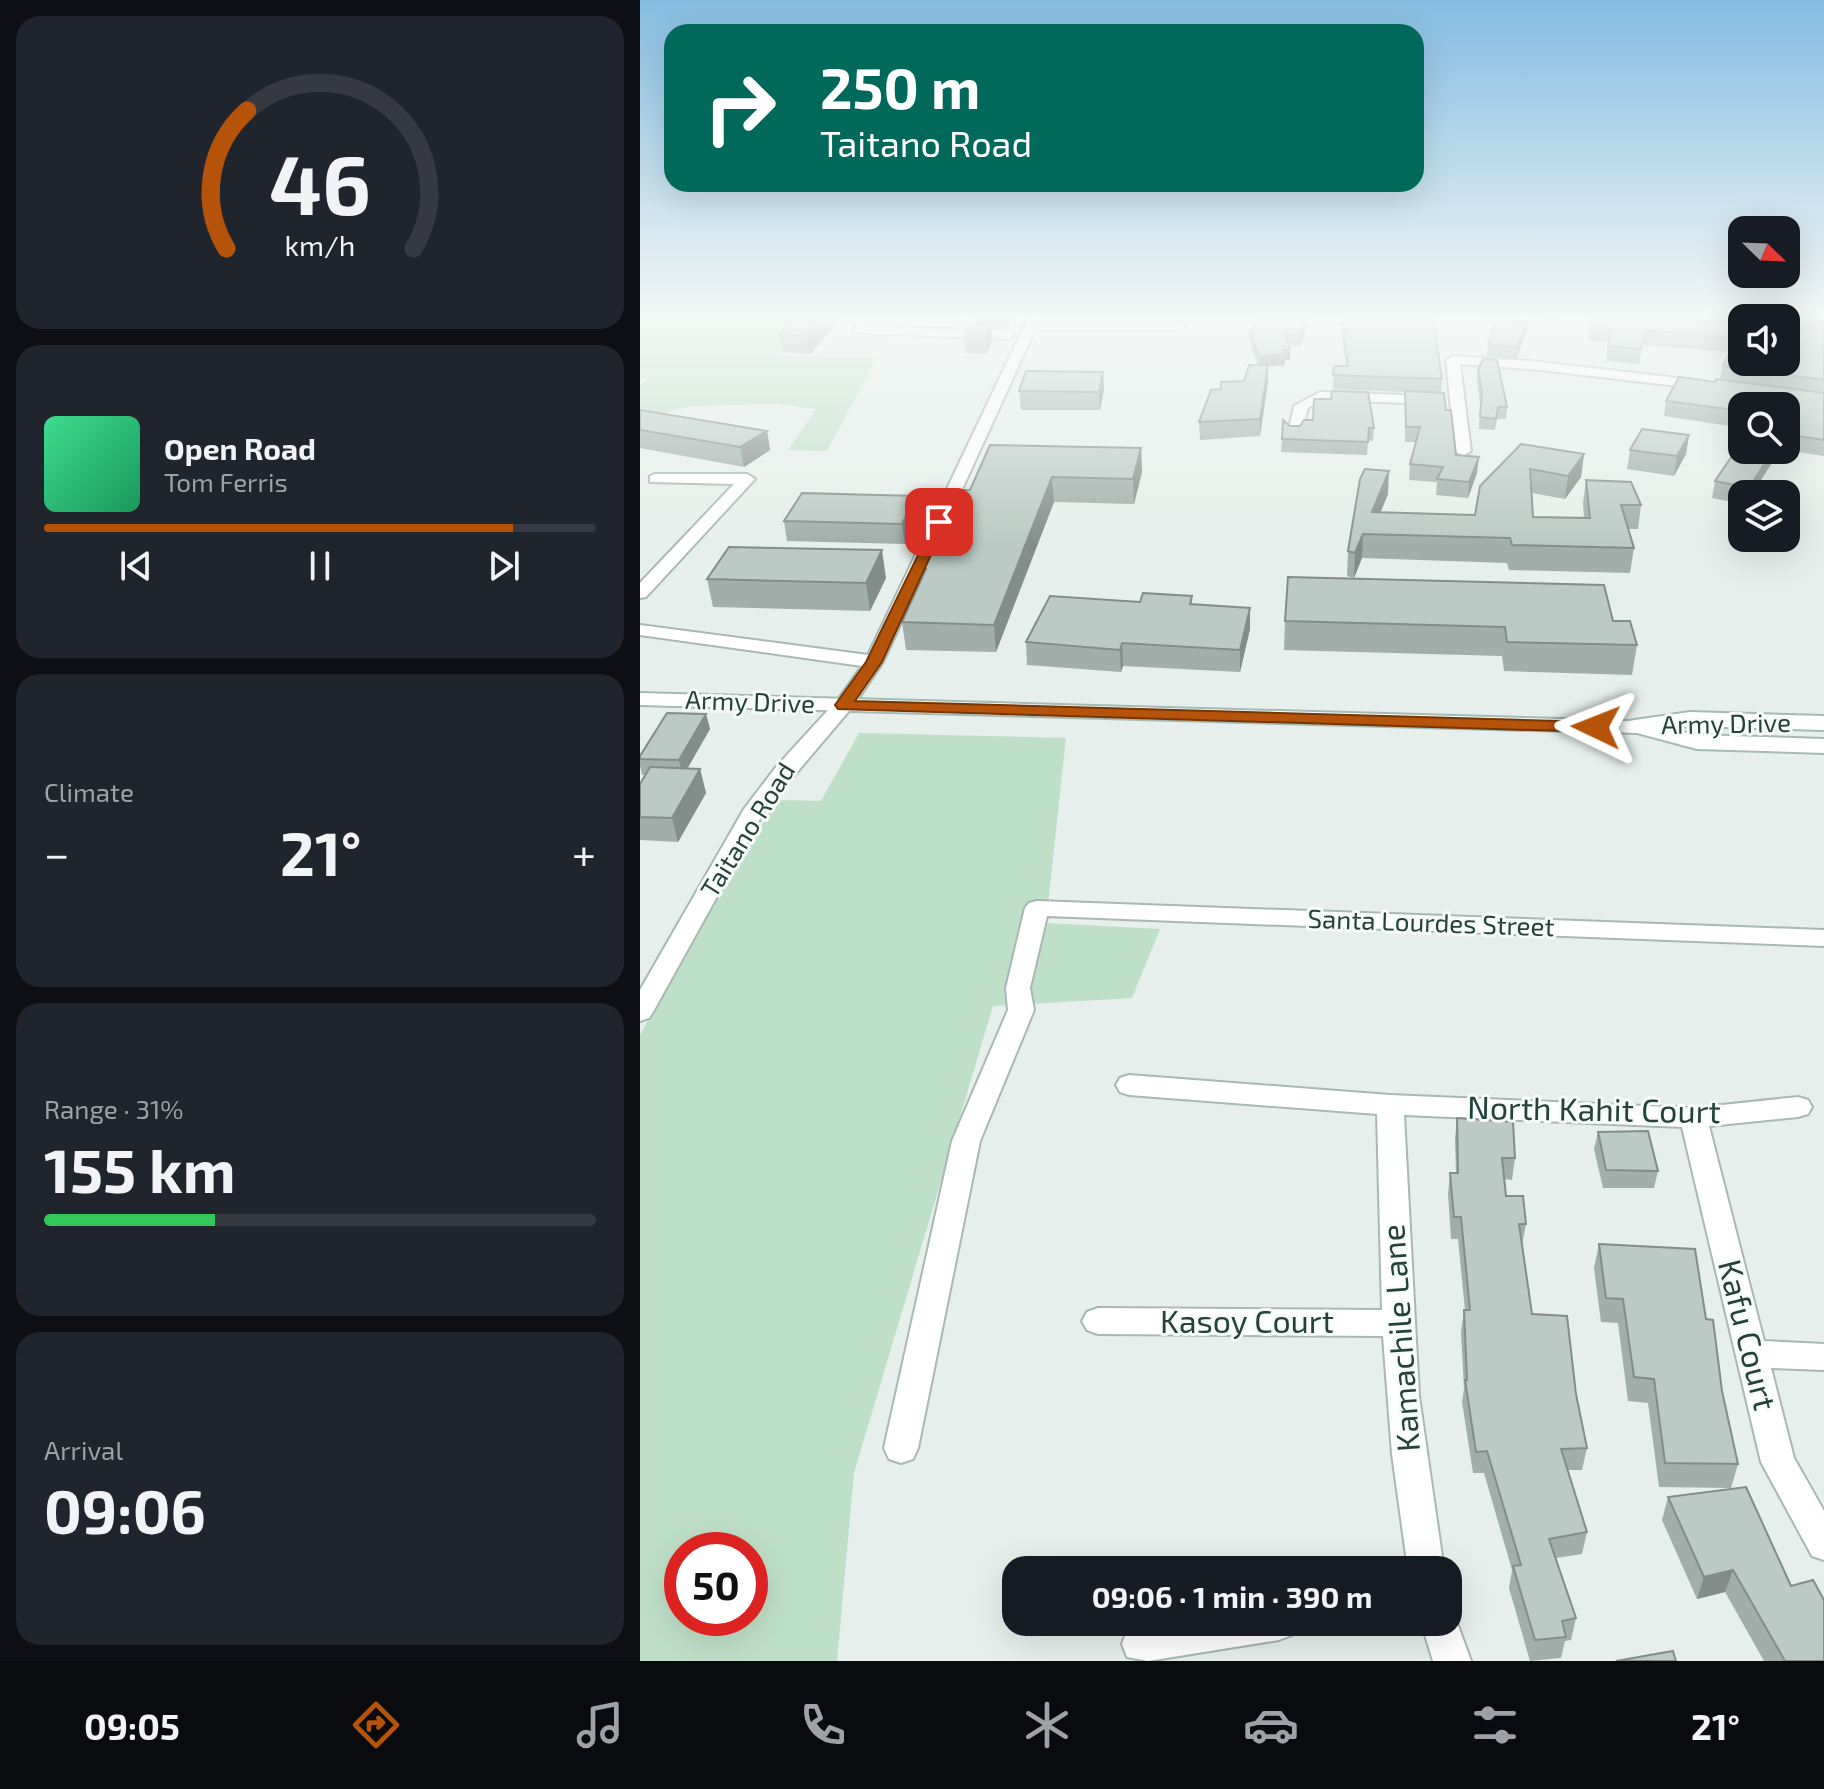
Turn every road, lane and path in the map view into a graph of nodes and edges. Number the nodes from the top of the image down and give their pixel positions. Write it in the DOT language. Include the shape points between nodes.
graph roads {
  1 [pos="1001,392"];
  2 [pos="1455,392"];
  3 [pos="1456,401"];
  4 [pos="1295,433"];
  5 [pos="1463,451"];
  6 [pos="655,479"];
  7 [pos="640,593"];
  8 [pos="640,630"];
  9 [pos="874,662"];
  10 [pos="640,699"];
  11 [pos="844,705"];
  12 [pos="1824,723"];
  13 [pos="1628,728"];
  14 [pos="1824,746"];
  15 [pos="1824,938"];
  16 [pos="640,1012"];
  17 [pos="1129,1085"];
  18 [pos="1390,1105"];
  19 [pos="1798,1107"];
  20 [pos="1693,1118"];
  21 [pos="1098,1321"];
  22 [pos="1396,1323"];
  23 [pos="1752,1354"];
  24 [pos="1824,1357"];
  25 [pos="901,1448"];
  26 [pos="1824,1544"];
  27 [pos="1423,1556"];
  28 [pos="1191,1636"];
  29 [pos="1444,1636"];
  30 [pos="1140,1644"];
  31 [pos="1452,1661"];
  1 -- 9 [label="street, Taitano Road"];
  2 -- 3 [label="street"];
  3 -- 4 [label="street" via="1320,396 1301,406"];
  3 -- 5 [label="street"];
  6 -- 7 [label="street" via="747,479"];
  8 -- 9 [label="street"];
  9 -- 11 [label="street, Taitano Road"];
  10 -- 11 [label="main road, Army Drive"];
  11 -- 13 [label="main road, Army Drive"];
  11 -- 16 [label="street, Taitano Road" via="775,779 755,809"];
  12 -- 13 [label="main road, Army Drive" via="1690,719"];
  13 -- 14 [label="main road, Army Drive" via="1697,742"];
  15 -- 25 [label="street, Santa Lourdes Street" via="1037,908 1018,988 1021,1010 966,1141"];
  17 -- 18 [label="street, North Kahit Court"];
  18 -- 20 [label="street, North Kahit Court"];
  18 -- 22 [label="street, Kamachile Lane"];
  19 -- 20 [label="street, North Kahit Court"];
  20 -- 23 [label="street, Kafu Court"];
  21 -- 22 [label="street, Kasoy Court"];
  22 -- 27 [label="street, Kamachile Lane" via="1411,1488"];
  23 -- 24 [label="street"];
  23 -- 26 [label="street, Kafu Court" via="1778,1462"];
  28 -- 30 [label="street"];
  29 -- 31 [label="street"];
}
